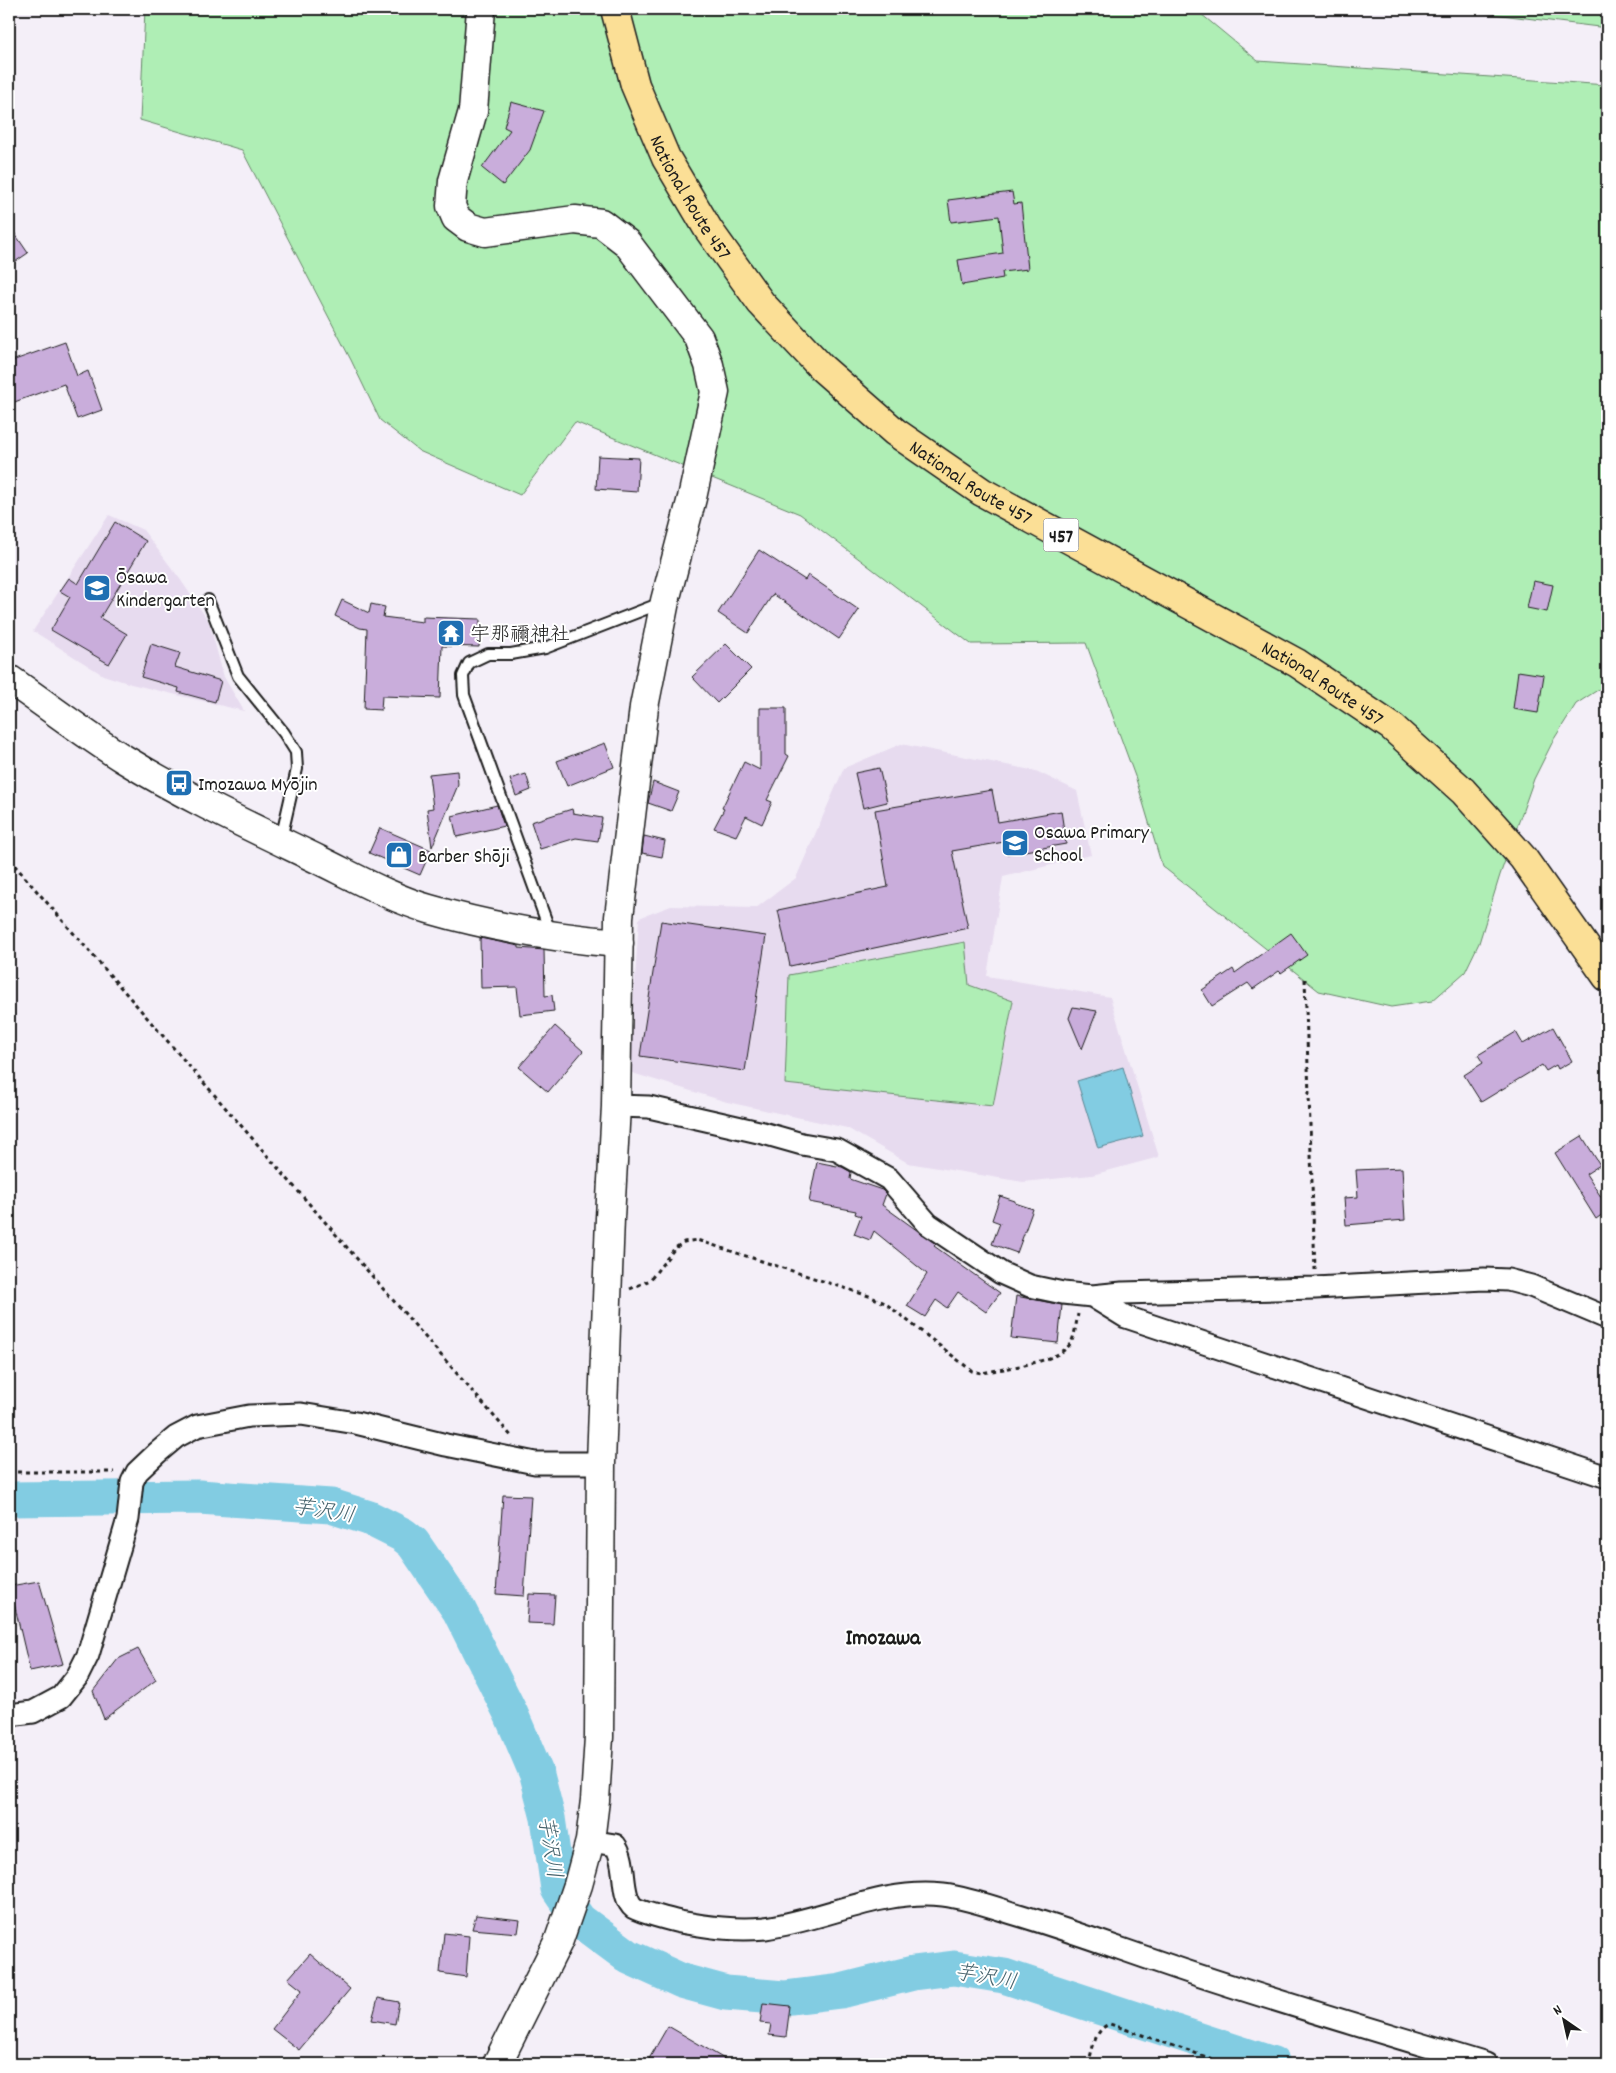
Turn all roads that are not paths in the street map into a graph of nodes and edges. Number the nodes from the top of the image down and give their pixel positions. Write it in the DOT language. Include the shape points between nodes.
graph roads {
  1 [pos="481,9"];
  2 [pos="615,9"];
  3 [pos="208,600"];
  4 [pos="665,601"];
  5 [pos="9,679"];
  6 [pos="281,842"];
  7 [pos="552,934"];
  8 [pos="619,943"];
  9 [pos="1607,977"];
  10 [pos="616,1106"];
  11 [pos="1092,1296"];
  12 [pos="1607,1318"];
  13 [pos="602,1463"];
  14 [pos="1607,1477"];
  15 [pos="9,1715"];
  16 [pos="590,1841"];
  17 [pos="497,2064"];
  18 [pos="1486,2064"];
  1 -- 4 [label="street" via="473,111 453,181 451,206 456,218 468,227 485,232 575,220 601,224 627,243 700,338 709,366 715,392"];
  2 -- 9 [label="highway, National Route 457 / 457" via="635,85 666,158 708,229 760,303 822,368 895,432 982,492 1297,663 1392,727 1463,791 1524,858"];
  3 -- 6 [label="lane" via="238,676 296,752 297,769"];
  4 -- 7 [label="lane" via="545,648 488,654 469,663 463,676 464,695"];
  4 -- 8 [label="street" via="644,707"];
  5 -- 6 [label="street" via="123,758 230,818"];
  6 -- 7 [label="street" via="427,908 486,923"];
  7 -- 8 [label="street"];
  8 -- 10 [label="street"];
  10 -- 11 [label="street" via="649,1107 837,1150 889,1179 928,1224 1001,1273 1030,1286"];
  10 -- 13 [label="street"];
  11 -- 12 [label="street" via="1508,1280 1531,1286"];
  11 -- 14 [label="street" via="1126,1317"];
  13 -- 15 [label="street" via="535,1463 301,1414 249,1416 197,1426 176,1437 134,1477 128,1519 88,1655 77,1676 61,1697 33,1712"];
  13 -- 16 [label="street" via="599,1737"];
  16 -- 17 [label="street" via="561,1932"];
  16 -- 18 [label="street" via="615,1846 621,1853 628,1899 635,1908 673,1920 738,1930 766,1928 879,1900 925,1894 966,1899 1202,1977"];
}
